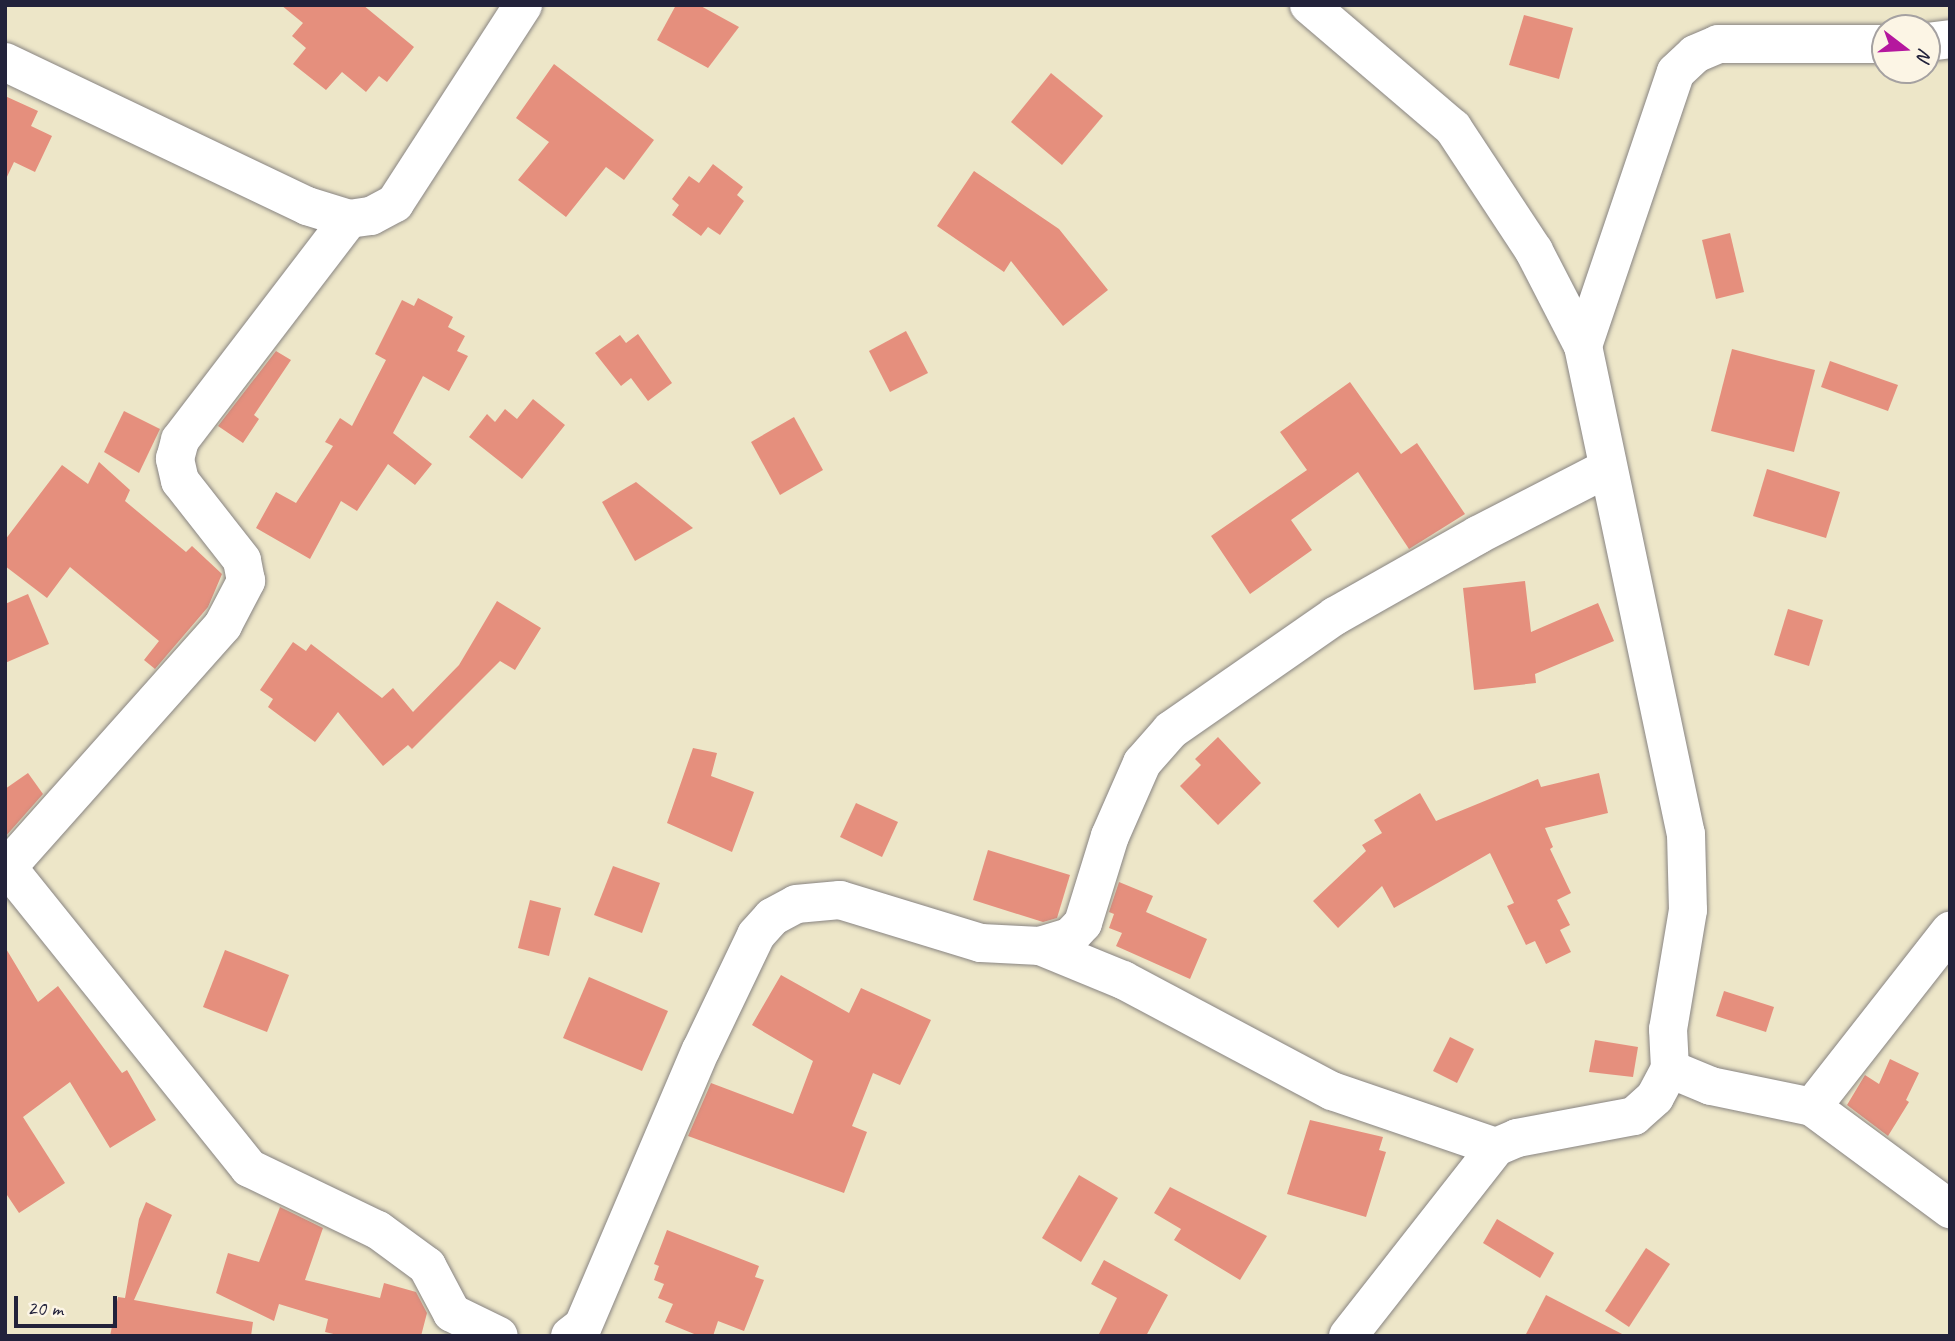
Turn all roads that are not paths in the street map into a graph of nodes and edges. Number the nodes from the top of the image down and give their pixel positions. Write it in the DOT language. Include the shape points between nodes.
graph roads {
  1 [pos="523,5"];
  2 [pos="1310,5"];
  3 [pos="1871,44"];
  4 [pos="5,62"];
  5 [pos="349,219"];
  6 [pos="1583,346"];
  7 [pos="1608,468"];
  8 [pos="7,869"];
  9 [pos="1950,931"];
  10 [pos="1040,946"];
  11 [pos="1670,1069"];
  12 [pos="1812,1108"];
  13 [pos="1496,1147"];
  14 [pos="1950,1209"];
  15 [pos="450,1324"];
  16 [pos="499,1336"];
  17 [pos="570,1336"];
  18 [pos="1348,1336"];
  1 -- 5 [label="street" via="395,203 370,216"];
  2 -- 6 [label="street" via="1453,128 1534,251"];
  3 -- 6 [label="street" via="1718,44 1695,54 1676,72"];
  4 -- 5 [label="street" via="307,206"];
  5 -- 8 [label="street" via="180,440 175,459 180,481 242,560 246,580 223,625"];
  6 -- 7 [label="street"];
  7 -- 10 [label="street" via="1335,616 1171,730 1142,763 1110,836 1083,923 1070,937"];
  7 -- 11 [label="street" via="1686,834 1688,910 1668,1029"];
  8 -- 15 [label="street" via="249,1168 388,1237 427,1266"];
  9 -- 12 [label="street"];
  10 -- 13 [label="street" via="1123,980 1332,1091"];
  10 -- 17 [label="street" via="981,943 839,900 796,904 772,917 756,935 701,1050 583,1326"];
  11 -- 12 [label="street" via="1710,1086"];
  11 -- 13 [label="street" via="1655,1097 1634,1116 1517,1138"];
  12 -- 14 [label="street"];
  13 -- 18 [label="street"];
  15 -- 16 [label="street"];
}
